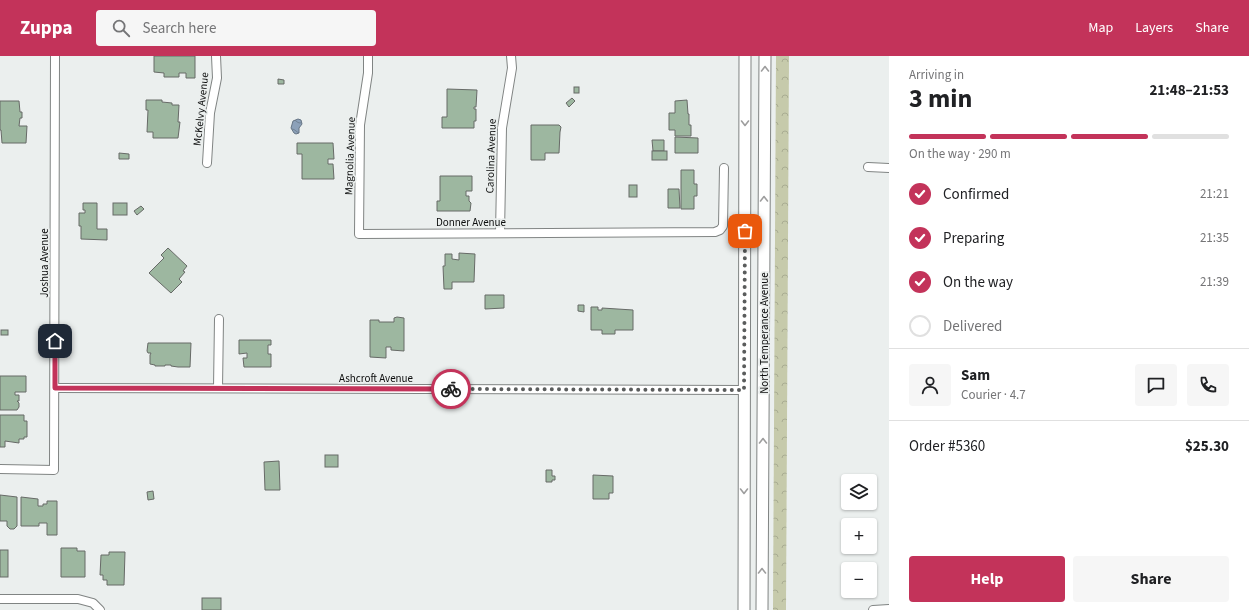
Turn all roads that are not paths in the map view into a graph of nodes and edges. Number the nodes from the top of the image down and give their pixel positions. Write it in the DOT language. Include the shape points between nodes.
graph roads {
  1 [pos="55,56"];
  2 [pos="216,56"];
  3 [pos="368,56"];
  4 [pos="511,56"];
  5 [pos="745,56"];
  6 [pos="765,56"];
  7 [pos="208,163"];
  8 [pos="724,168"];
  9 [pos="868,168"];
  10 [pos="889,168"];
  11 [pos="500,232"];
  12 [pos="359,234"];
  13 [pos="219,319"];
  14 [pos="55,388"];
  15 [pos="218,388"];
  16 [pos="744,390"];
  17 [pos="0,469"];
  18 [pos="0,599"];
  19 [pos="889,609"];
  20 [pos="100,610"];
  21 [pos="744,610"];
  22 [pos="762,610"];
  23 [pos="873,610"];
  1 -- 14 [label="street, Joshua Avenue"];
  2 -- 7 [label="street, McKelvy Avenue" via="217,78 210,113"];
  3 -- 12 [label="street, Magnolia Avenue" via="360,125"];
  4 -- 11 [label="street, Carolina Avenue" via="512,68 502,128"];
  5 -- 16 [label="main road, North Temperance Avenue, one-way"];
  22 -- 6 [label="main road, North Temperance Avenue, one-way"];
  8 -- 11 [label="street, Donner Avenue" via="724,220 723,226 715,232"];
  9 -- 10 [label="street"];
  11 -- 12 [label="street, Donner Avenue"];
  13 -- 15 [label="street"];
  14 -- 15 [label="street, Ashcroft Avenue"];
  14 -- 17 [label="street, Joshua Avenue" via="54,470"];
  15 -- 16 [label="street, Ashcroft Avenue"];
  16 -- 21 [label="main road, North Temperance Avenue, one-way"];
  18 -- 20 [label="street" via="78,599 93,603"];
  19 -- 23 [label="street"];
}
